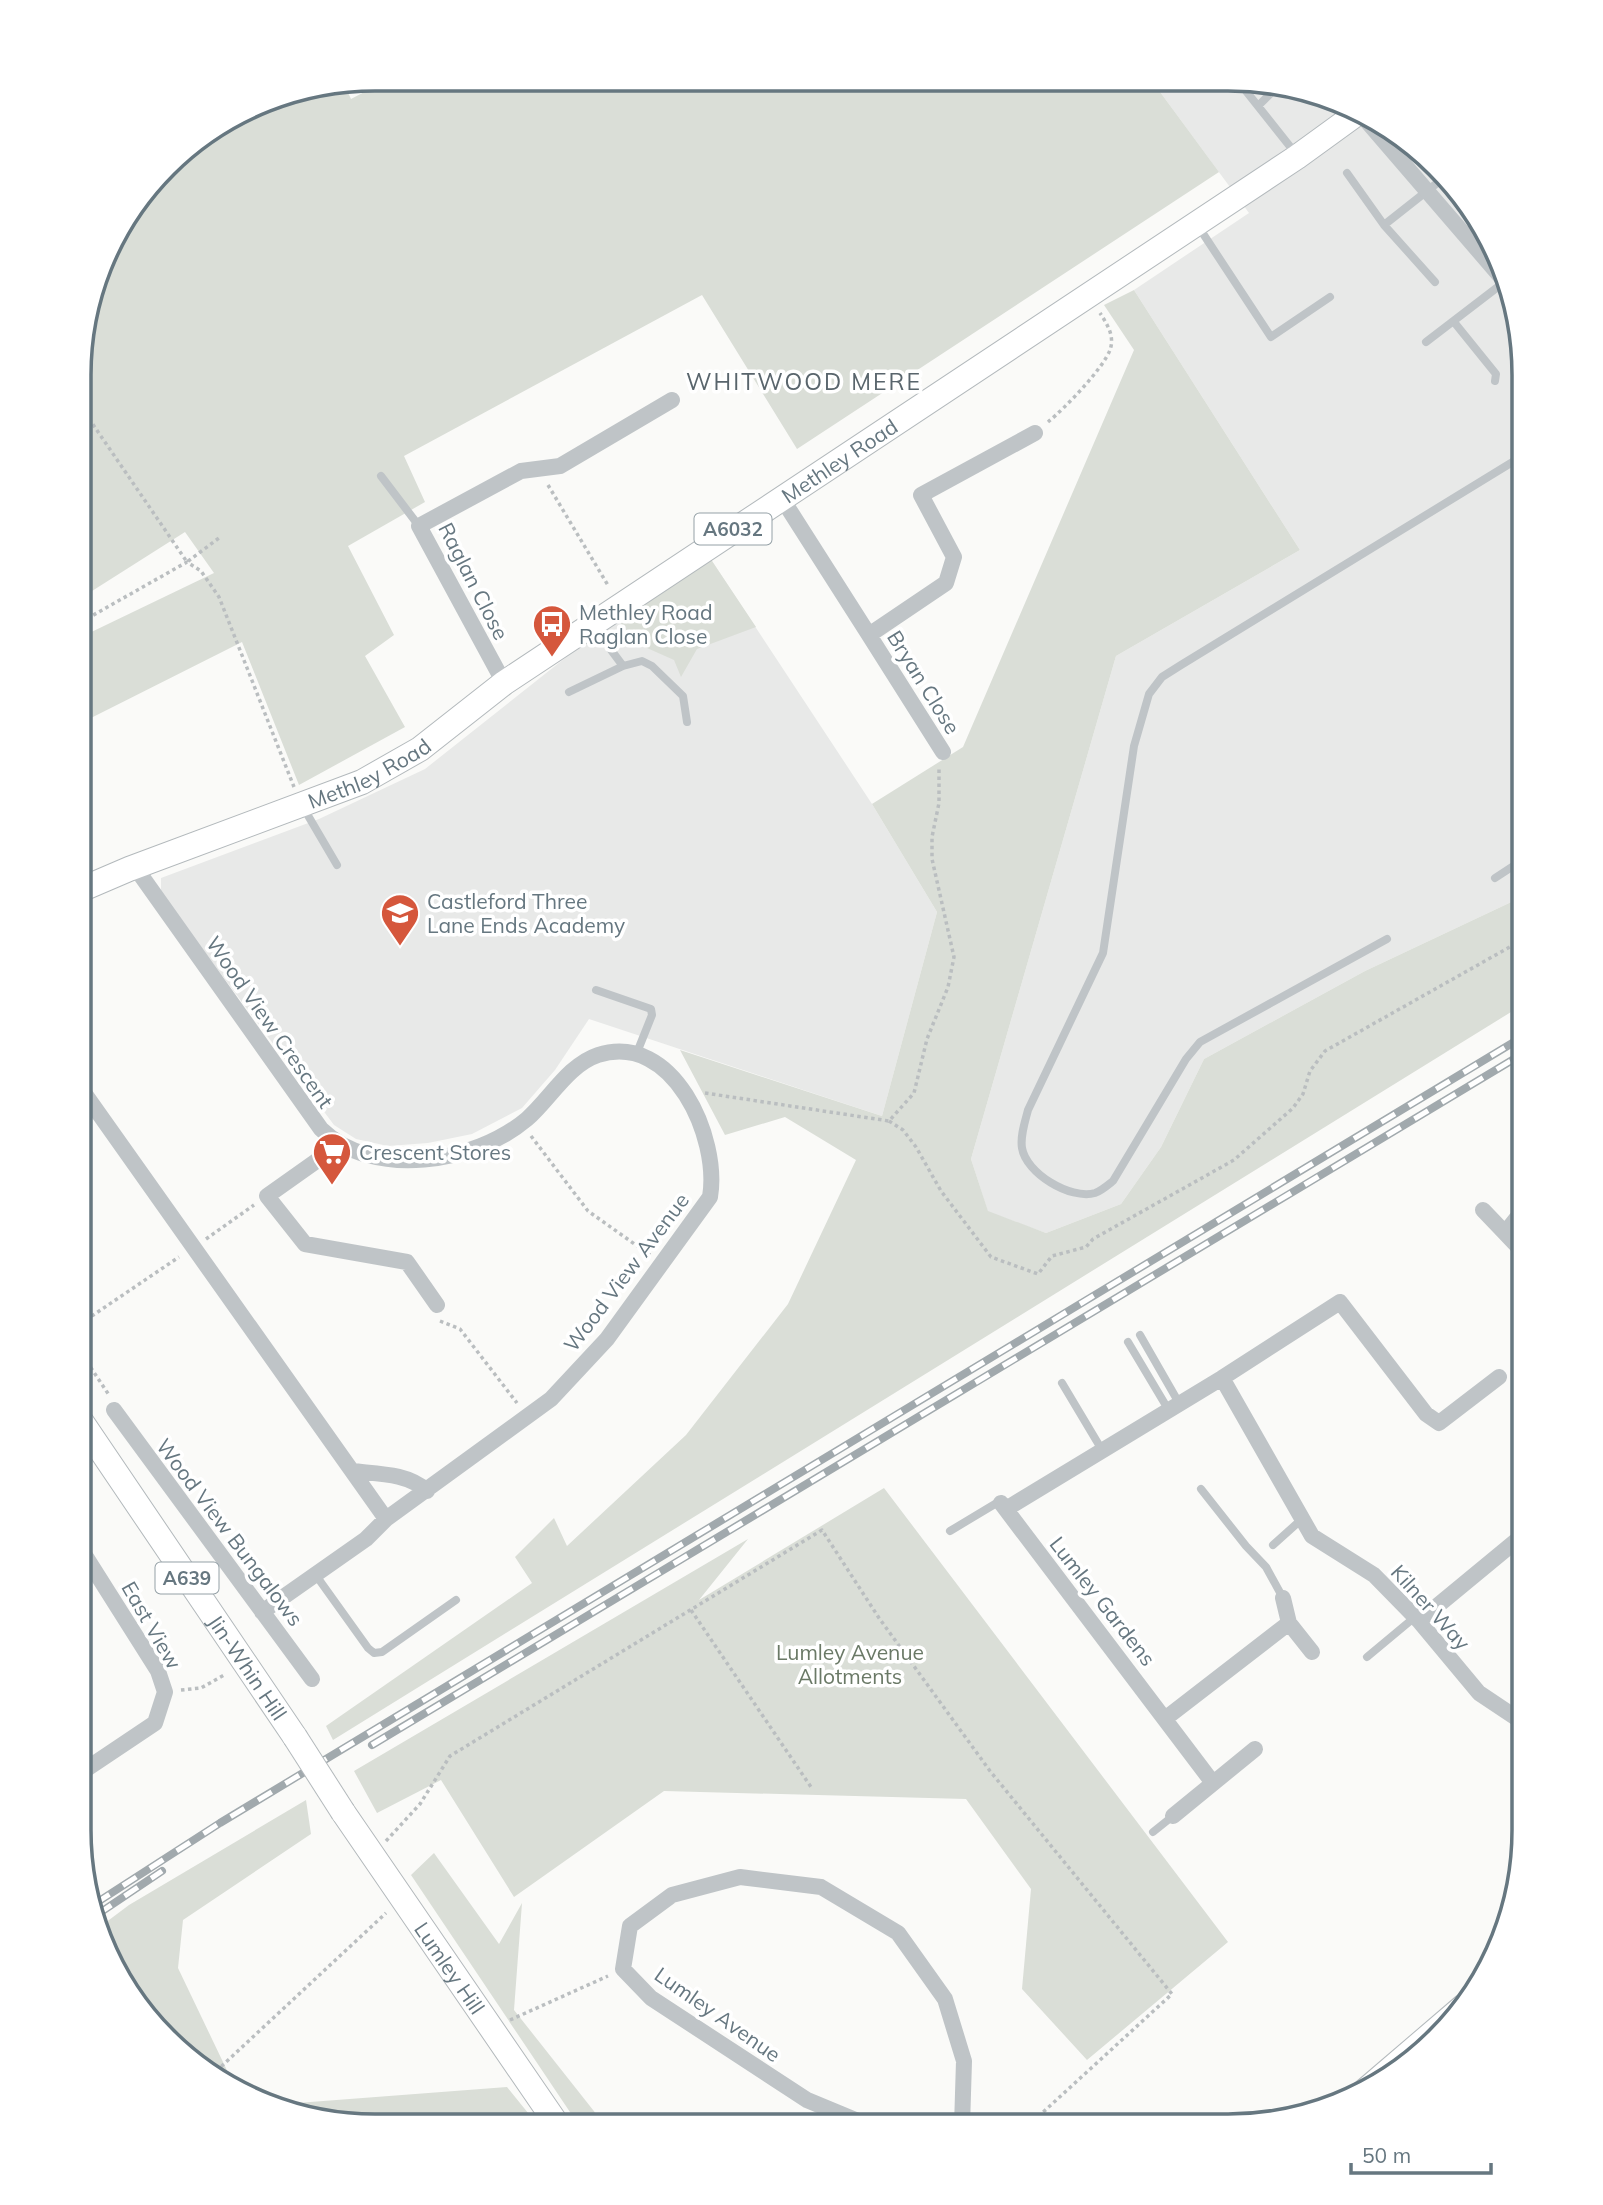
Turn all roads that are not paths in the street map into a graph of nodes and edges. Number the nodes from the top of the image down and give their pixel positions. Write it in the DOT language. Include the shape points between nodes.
graph roads {
  1 [pos="1247,92"];
  2 [pos="1270,94"];
  3 [pos="1258,106"];
  4 [pos="1350,119"];
  5 [pos="1391,142"];
  6 [pos="1297,157"];
  7 [pos="1347,173"];
  8 [pos="1434,184"];
  9 [pos="1196,223"];
  10 [pos="1384,225"];
  11 [pos="1484,253"];
  12 [pos="1435,282"];
  13 [pos="1498,287"];
  14 [pos="1330,297"];
  15 [pos="1454,321"];
  16 [pos="1426,342"];
  17 [pos="1495,381"];
  18 [pos="672,400"];
  19 [pos="1035,433"];
  20 [pos="1512,462"];
  21 [pos="381,476"];
  22 [pos="781,497"];
  23 [pos="419,526"];
  24 [pos="592,624"];
  25 [pos="869,635"];
  26 [pos="623,666"];
  27 [pos="504,683"];
  28 [pos="569,692"];
  29 [pos="687,723"];
  30 [pos="943,752"];
  31 [pos="302,805"];
  32 [pos="337,865"];
  33 [pos="135,867"];
  34 [pos="1512,867"];
  35 [pos="1494,878"];
  36 [pos="91,885"];
  37 [pos="1387,939"];
  38 [pos="596,990"];
  39 [pos="636,1055"];
  40 [pos="91,1102"];
  41 [pos="339,1145"];
  42 [pos="1483,1210"];
  43 [pos="1512,1224"];
  44 [pos="1505,1233"];
  45 [pos="1512,1240"];
  46 [pos="437,1306"];
  47 [pos="1140,1335"];
  48 [pos="1128,1342"];
  49 [pos="1499,1377"];
  50 [pos="1222,1378"];
  51 [pos="1062,1383"];
  52 [pos="1174,1406"];
  53 [pos="114,1410"];
  54 [pos="91,1436"];
  55 [pos="1102,1450"];
  56 [pos="352,1471"];
  57 [pos="1201,1489"];
  58 [pos="426,1491"];
  59 [pos="1003,1505"];
  60 [pos="386,1519"];
  61 [pos="1302,1519"];
  62 [pos="950,1531"];
  63 [pos="1512,1543"];
  64 [pos="1273,1545"];
  65 [pos="91,1565"];
  66 [pos="315,1574"];
  67 [pos="1283,1598"];
  68 [pos="456,1600"];
  69 [pos="262,1612"];
  70 [pos="1417,1619"];
  71 [pos="1289,1623"];
  72 [pos="1312,1652"];
  73 [pos="1367,1657"];
  74 [pos="312,1679"];
  75 [pos="1512,1715"];
  76 [pos="1166,1718"];
  77 [pos="1255,1749"];
  78 [pos="91,1766"];
  79 [pos="1213,1783"];
  80 [pos="343,1812"];
  81 [pos="1173,1816"];
  82 [pos="1153,1832"];
  83 [pos="550,2114"];
  84 [pos="841,2114"];
  85 [pos="962,2114"];
  1 -- 3 [label="lane"];
  2 -- 3 [label="lane"];
  3 -- 6 [label="lane"];
  4 -- 6 [label="main road, Methley Road / A6032"];
  5 -- 8 [label="street"];
  6 -- 9 [label="main road, Methley Road / A6032"];
  7 -- 10 [label="lane"];
  8 -- 10 [label="lane"];
  8 -- 11 [label="street"];
  9 -- 14 [label="lane" via="1271,337"];
  9 -- 22 [label="main road, Methley Road / A6032"];
  10 -- 12 [label="lane"];
  13 -- 15 [label="lane"];
  15 -- 16 [label="lane"];
  15 -- 17 [label="lane" via="1496,374"];
  18 -- 23 [label="street, Raglan Close" via="560,466 521,471"];
  19 -- 25 [label="street, Bryan Close" via="921,495 954,557 946,583"];
  20 -- 37 [label="lane" via="1162,677 1149,694 1134,746 1103,953 1028,1110 1022,1150 1029,1163 1051,1183 1074,1193 1095,1193 1114,1181 1185,1059 1200,1042"];
  21 -- 23 [label="lane"];
  22 -- 24 [label="main road, Methley Road / A6032"];
  22 -- 25 [label="street, Bryan Close"];
  23 -- 27 [label="street, Raglan Close"];
  24 -- 26 [label="lane"];
  24 -- 27 [label="main road, Methley Road / A6032"];
  25 -- 30 [label="street, Bryan Close"];
  26 -- 28 [label="lane"];
  26 -- 29 [label="lane" via="642,662 652,666 683,696"];
  27 -- 31 [label="main road, Methley Road / A6032" via="421,750 362,782"];
  31 -- 32 [label="lane"];
  31 -- 33 [label="main road, Methley Road / A6032"];
  33 -- 36 [label="main road, Methley Road / A6032"];
  33 -- 41 [label="street, Wood View Crescent" via="321,1129"];
  34 -- 35 [label="lane"];
  38 -- 39 [label="lane" via="651,1009"];
  39 -- 41 [label="street" via="610,1053 587,1060 521,1123 467,1151 435,1158 387,1158"];
  39 -- 58 [label="street, Wood View Avenue" via="659,1063 682,1090 711,1154 710,1197 607,1339 551,1399"];
  40 -- 56 [label="street"];
  41 -- 46 [label="street" via="267,1196 305,1244 407,1262"];
  42 -- 44 [label="street"];
  43 -- 44 [label="street"];
  44 -- 45 [label="street"];
  47 -- 52 [label="lane"];
  48 -- 52 [label="lane"];
  49 -- 50 [label="street" via="1439,1423 1426,1414 1340,1302"];
  50 -- 52 [label="street"];
  50 -- 61 [label="street, Kilner Way"];
  51 -- 55 [label="lane"];
  52 -- 55 [label="street"];
  53 -- 69 [label="street, Wood View Bungalows"];
  54 -- 80 [label="main road, Jin-Whin Hill / A639, bridge"];
  55 -- 59 [label="street"];
  56 -- 58 [label="street" via="404,1477"];
  56 -- 60 [label="street"];
  57 -- 67 [label="lane" via="1266,1567"];
  58 -- 60 [label="street, Wood View Avenue"];
  59 -- 62 [label="lane"];
  59 -- 76 [label="street, Lumley Gardens"];
  60 -- 66 [label="street, Wood View Avenue" via="378,1530"];
  61 -- 64 [label="lane"];
  61 -- 70 [label="street, Kilner Way" via="1312,1536 1374,1575"];
  63 -- 70 [label="street"];
  65 -- 78 [label="street, East View" via="158,1671 165,1692 155,1724"];
  66 -- 68 [label="lane" via="374,1653 382,1652"];
  66 -- 69 [label="street, Wood View Avenue"];
  67 -- 71 [label="street"];
  69 -- 74 [label="street, Wood View Bungalows"];
  70 -- 73 [label="lane"];
  70 -- 75 [label="street, Kilner Way" via="1479,1693"];
  71 -- 72 [label="street"];
  71 -- 76 [label="street"];
  76 -- 79 [label="street, Lumley Gardens"];
  77 -- 79 [label="street"];
  79 -- 81 [label="street"];
  80 -- 83 [label="main road, Lumley Hill / A639"];
  81 -- 82 [label="lane"];
  84 -- 85 [label="street, Lumley Avenue" via="807,2100 651,1998 623,1969 630,1926 672,1895 740,1877 821,1887 898,1933 945,1999 964,2060"];
}
